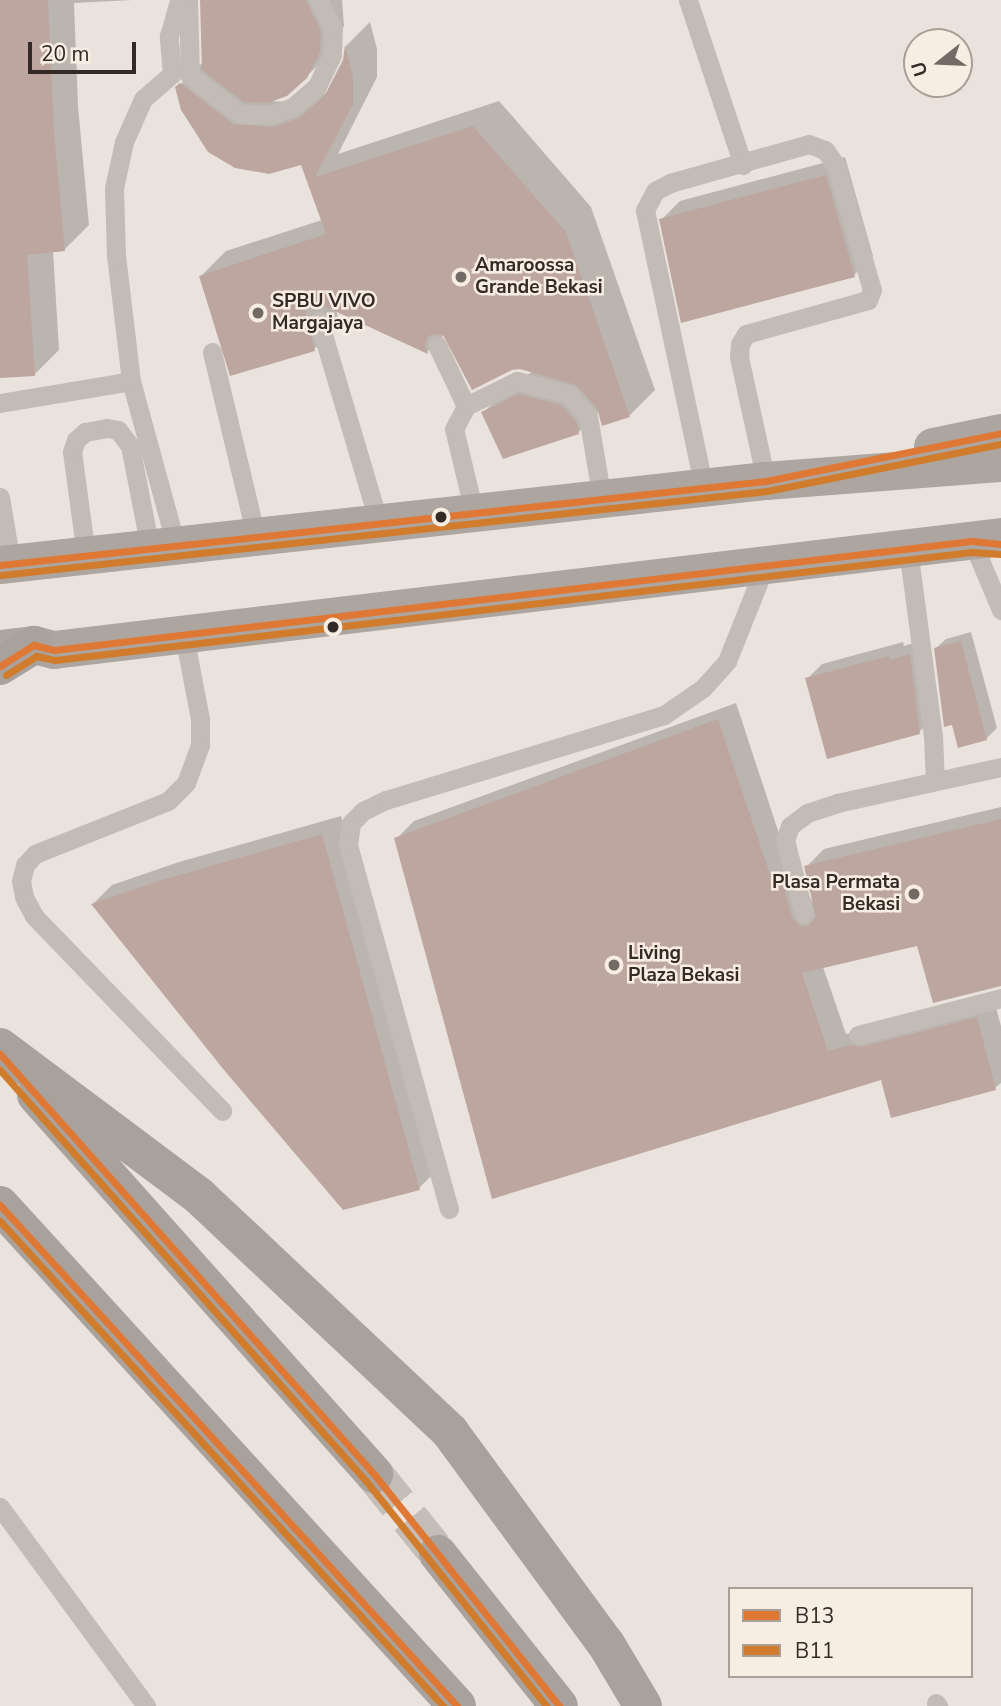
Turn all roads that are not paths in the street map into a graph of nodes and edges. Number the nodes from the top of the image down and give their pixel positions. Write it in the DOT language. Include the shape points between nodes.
graph roads {
  1 [pos="179,0"];
  2 [pos="188,0"];
  3 [pos="688,0"];
  4 [pos="317,2"];
  5 [pos="743,165"];
  6 [pos="318,321"];
  7 [pos="437,345"];
  8 [pos="212,352"];
  9 [pos="131,381"];
  10 [pos="0,404"];
  11 [pos="466,405"];
  12 [pos="1001,433"];
  13 [pos="1001,463"];
  14 [pos="766,481"];
  15 [pos="704,488"];
  16 [pos="0,497"];
  17 [pos="602,499"];
  18 [pos="474,512"];
  19 [pos="379,523"];
  20 [pos="256,536"];
  21 [pos="991,541"];
  22 [pos="163,547"];
  23 [pos="908,549"];
  24 [pos="86,555"];
  25 [pos="6,564"];
  26 [pos="765,566"];
  27 [pos="1001,610"];
  28 [pos="184,635"];
  29 [pos="17,647"];
  30 [pos="0,666"];
  31 [pos="1001,767"];
  32 [pos="935,781"];
  33 [pos="803,914"];
  34 [pos="1001,998"];
  35 [pos="858,1035"];
  36 [pos="0,1047"];
  37 [pos="0,1054"];
  38 [pos="222,1111"];
  39 [pos="0,1205"];
  40 [pos="449,1209"];
  41 [pos="374,1474"];
  42 [pos="0,1507"];
  43 [pos="438,1554"];
  44 [pos="146,1706"];
  45 [pos="457,1706"];
  46 [pos="559,1706"];
  47 [pos="643,1706"];
  1 -- 9 [label="lane" via="169,36 172,74 143,99 124,142 114,188 116,256"];
  2 -- 4 [label="lane" via="190,76 240,114 270,115 293,107 317,86 332,55 333,28"];
  3 -- 5 [label="lane"];
  5 -- 14 [label="lane" via="809,144 825,150 836,166 872,290 868,300 746,334 740,344"];
  5 -- 15 [label="lane" via="670,183 655,191 645,211"];
  6 -- 19 [label="lane"];
  7 -- 11 [label="lane"];
  8 -- 20 [label="lane"];
  9 -- 10 [label="lane"];
  9 -- 22 [label="lane"];
  11 -- 17 [label="lane" via="517,381 568,394 588,416"];
  11 -- 18 [label="lane" via="454,429"];
  12 -- 14 [label="highway"];
  13 -- 14 [label="highway"];
  14 -- 15 [label="highway"];
  15 -- 17 [label="highway"];
  16 -- 25 [label="lane"];
  17 -- 18 [label="highway"];
  18 -- 19 [label="highway"];
  19 -- 20 [label="highway"];
  20 -- 22 [label="highway"];
  21 -- 23 [label="highway"];
  21 -- 27 [label="lane"];
  22 -- 24 [label="highway"];
  22 -- 24 [label="lane" via="130,446 118,430 107,428 85,432 72,452"];
  23 -- 26 [label="highway"];
  23 -- 32 [label="lane"];
  24 -- 25 [label="highway"];
  26 -- 28 [label="highway"];
  26 -- 40 [label="lane" via="727,661 703,688 664,715 386,800 351,823 348,845"];
  28 -- 29 [label="highway" via="54,650"];
  28 -- 38 [label="lane" via="201,719 200,744 186,783 168,801 36,854 25,865 21,881 34,916"];
  29 -- 30 [label="highway"];
  31 -- 32 [label="lane"];
  32 -- 33 [label="lane" via="837,803 807,813 790,826 786,852"];
  34 -- 35 [label="lane"];
  36 -- 47 [label="highway" via="199,1196 450,1432 606,1644"];
  37 -- 41 [label="highway"];
  39 -- 45 [label="highway"];
  42 -- 44 [label="lane"];
  43 -- 46 [label="highway"];
}
